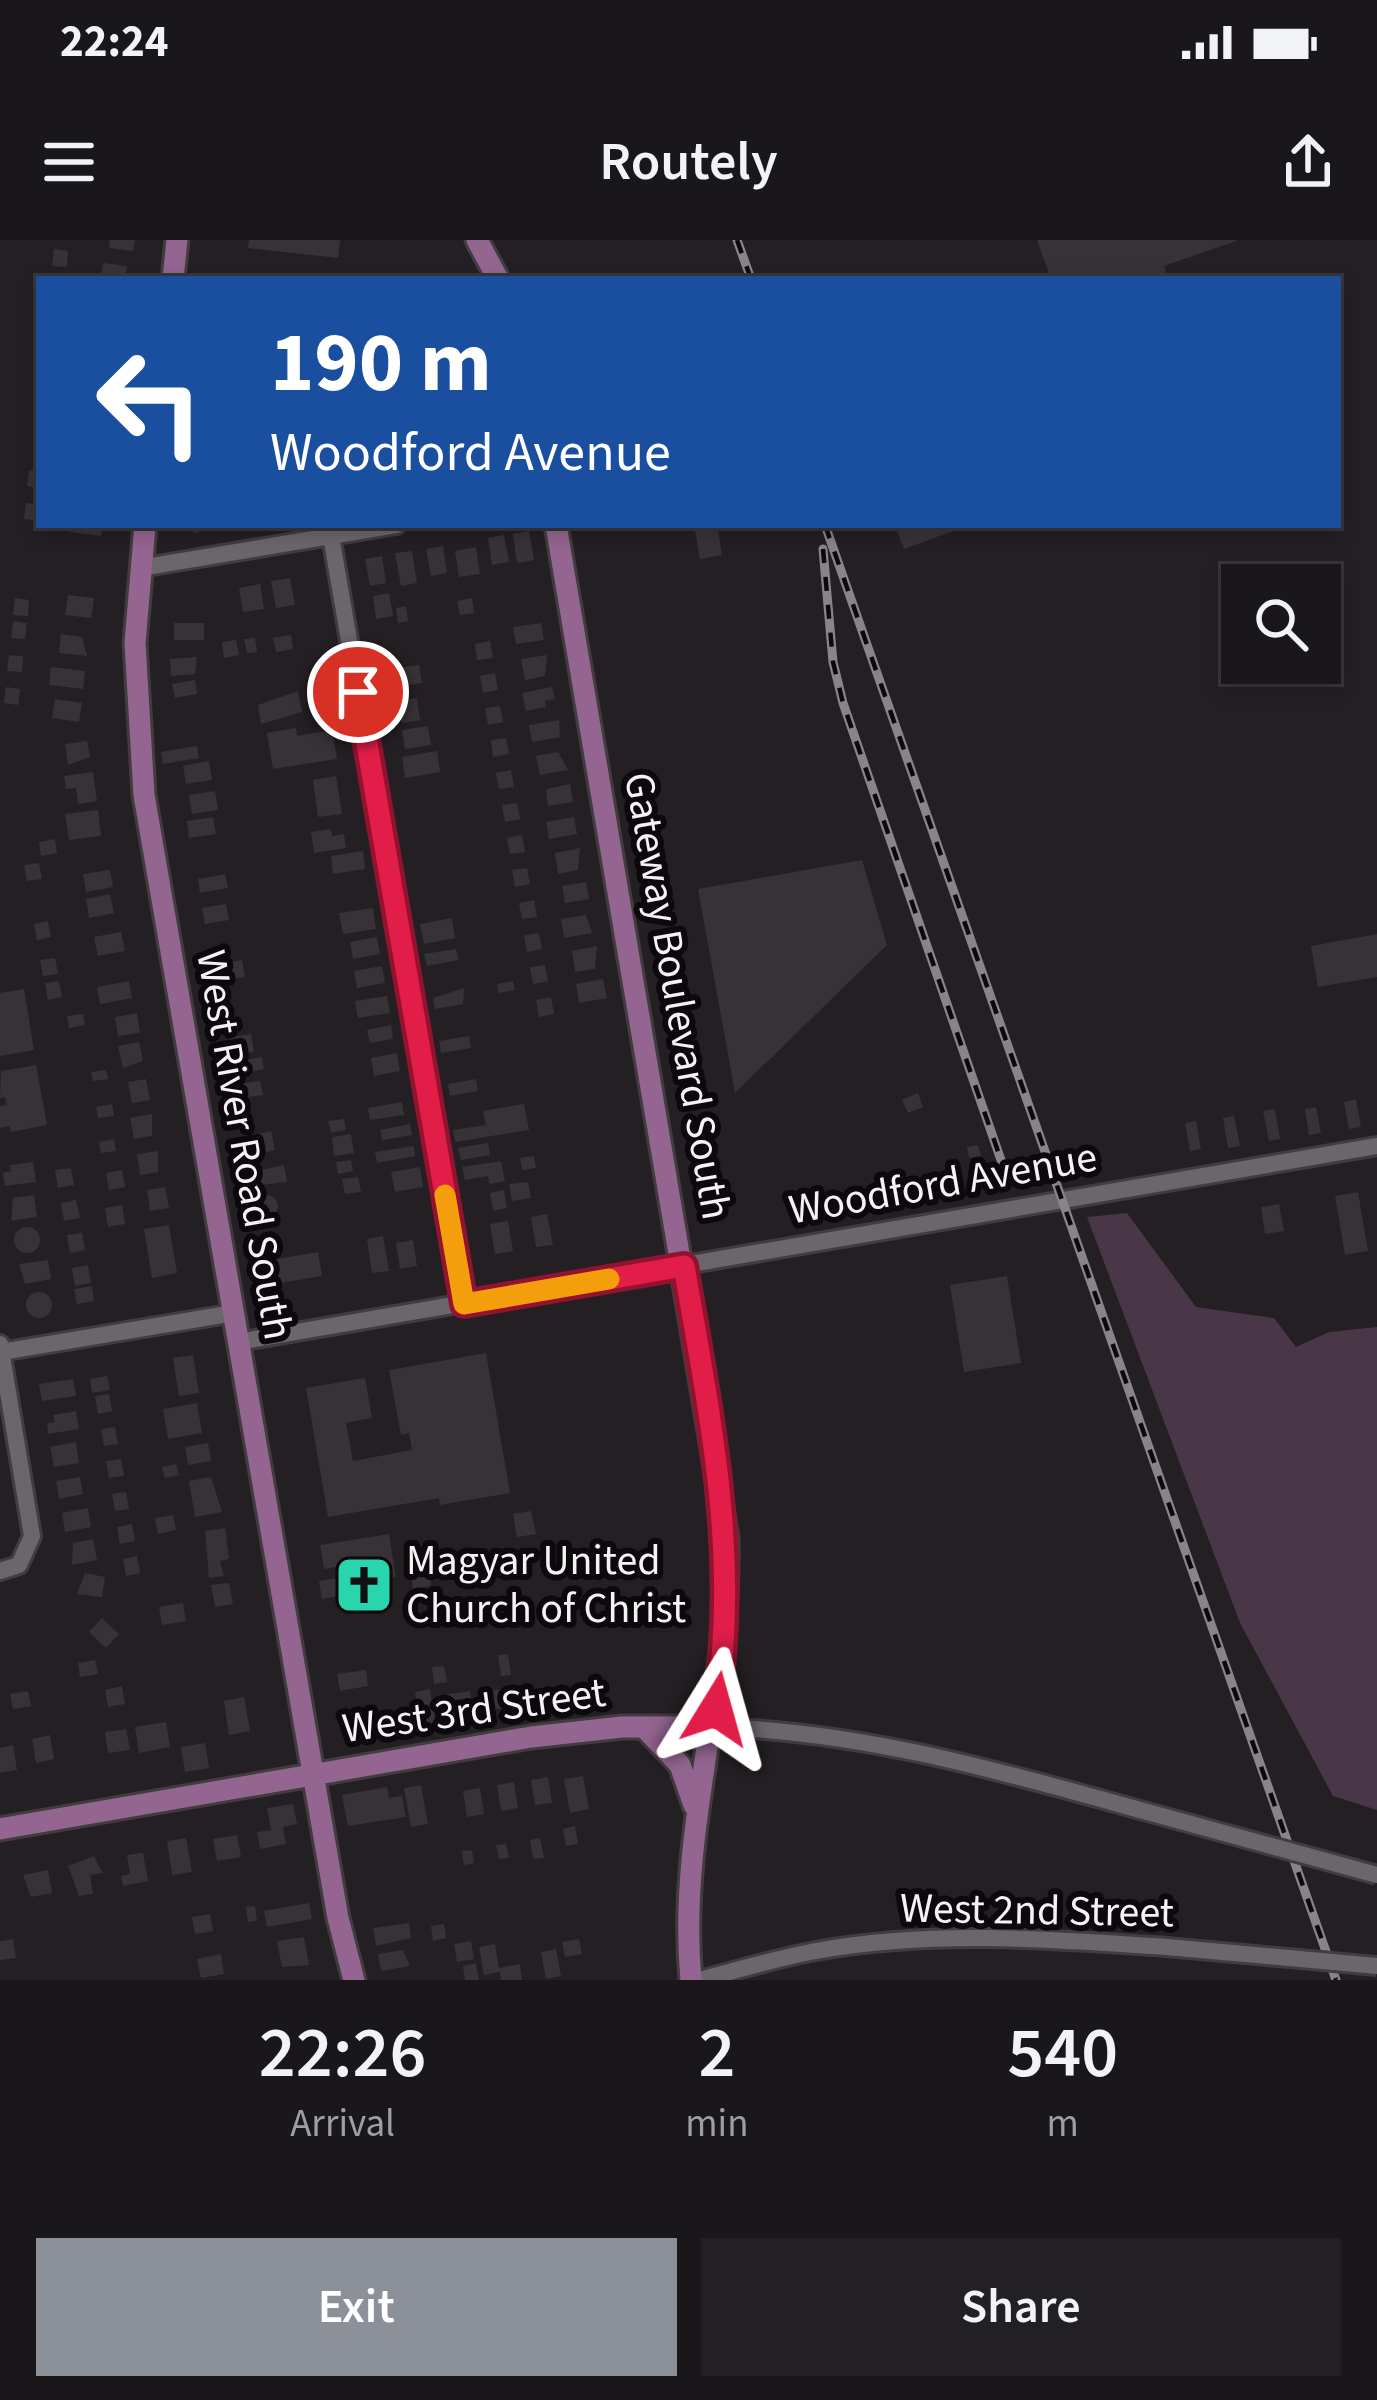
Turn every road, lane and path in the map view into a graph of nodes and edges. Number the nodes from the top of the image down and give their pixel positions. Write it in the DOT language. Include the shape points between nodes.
graph roads {
  1 [pos="177,240"];
  2 [pos="477,240"];
  3 [pos="173,276"];
  4 [pos="496,276"];
  5 [pos="145,528"];
  6 [pos="379,528"];
  7 [pos="557,528"];
  8 [pos="332,536"];
  9 [pos="140,568"];
  10 [pos="1377,1146"];
  11 [pos="684,1266"];
  12 [pos="464,1304"];
  13 [pos="234,1313"];
  14 [pos="238,1342"];
  15 [pos="1,1348"];
  16 [pos="0,1571"];
  17 [pos="644,1727"];
  18 [pos="713,1727"];
  19 [pos="314,1775"];
  20 [pos="696,1811"];
  21 [pos="0,1829"];
  22 [pos="1377,1875"];
  23 [pos="1377,1966"];
  24 [pos="354,1980"];
  25 [pos="695,1980"];
  1 -- 3 [label="main road"];
  2 -- 4 [label="main road"];
  5 -- 9 [label="main road, West River Road South"];
  6 -- 8 [label="street"];
  7 -- 11 [label="main road, Gateway Boulevard South"];
  8 -- 9 [label="street"];
  8 -- 12 [label="street"];
  9 -- 13 [label="main road, West River Road South" via="135,644 144,795"];
  10 -- 11 [label="street, Woodford Avenue"];
  11 -- 12 [label="street, Woodford Avenue"];
  11 -- 18 [label="main road, Gateway Boulevard South" via="727,1538 725,1650"];
  12 -- 14 [label="street, Woodford Avenue"];
  13 -- 14 [label="main road, West River Road South"];
  13 -- 15 [label="street"];
  14 -- 19 [label="main road, West River Road South"];
  15 -- 16 [label="street" via="32,1537 19,1565"];
  17 -- 18 [label="main road, West 3rd Street"];
  17 -- 19 [label="main road, West 3rd Street" via="531,1737"];
  17 -- 20 [label="main road" via="680,1765"];
  18 -- 20 [label="main road, Gateway Boulevard South"];
  18 -- 22 [label="street, West 3rd Street, bridge" via="878,1742"];
  19 -- 21 [label="main road, West 3rd Street"];
  19 -- 24 [label="main road, West River Road South"];
  20 -- 25 [label="main road, Gateway Boulevard South" via="686,1898"];
  23 -- 25 [label="street, West 2nd Street, bridge" via="1003,1939 818,1950"];
}
